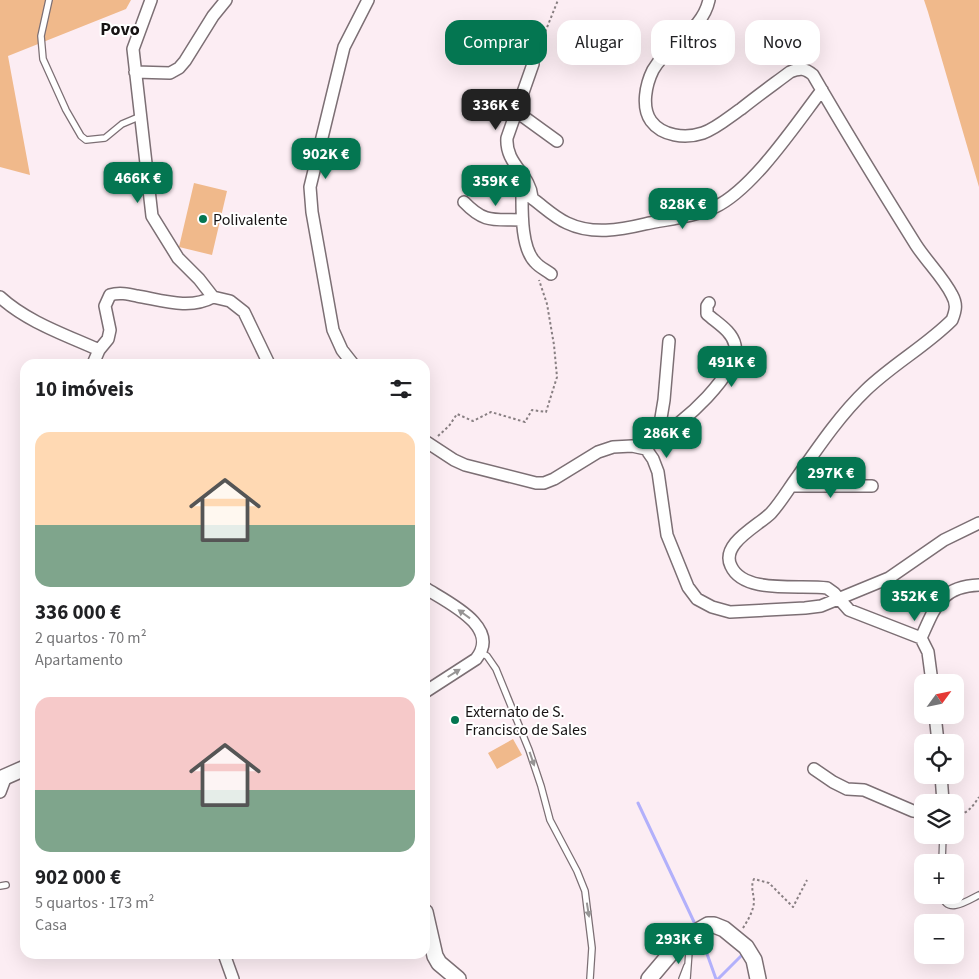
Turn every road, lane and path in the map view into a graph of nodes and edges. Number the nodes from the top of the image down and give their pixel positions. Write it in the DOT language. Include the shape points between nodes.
graph roads {
  1 [pos="49,0"];
  2 [pos="151,0"];
  3 [pos="226,0"];
  4 [pos="368,0"];
  5 [pos="558,0"];
  6 [pos="709,0"];
  7 [pos="547,28"];
  8 [pos="533,65"];
  9 [pos="135,72"];
  10 [pos="822,90"];
  11 [pos="517,112"];
  12 [pos="141,116"];
  13 [pos="557,141"];
  14 [pos="501,178"];
  15 [pos="527,195"];
  16 [pos="464,202"];
  17 [pos="522,220"];
  18 [pos="534,261"];
  19 [pos="551,274"];
  20 [pos="0,297"];
  21 [pos="214,297"];
  22 [pos="709,303"];
  23 [pos="669,341"];
  24 [pos="99,350"];
  25 [pos="95,359"];
  26 [pos="268,359"];
  27 [pos="349,359"];
  28 [pos="658,436"];
  29 [pos="430,442"];
  30 [pos="430,444"];
  31 [pos="646,449"];
  32 [pos="790,486"];
  33 [pos="872,486"];
  34 [pos="979,523"];
  35 [pos="979,585"];
  36 [pos="430,591"];
  37 [pos="839,599"];
  38 [pos="921,638"];
  39 [pos="481,653"];
  40 [pos="931,674"];
  41 [pos="430,689"];
  42 [pos="814,769"];
  43 [pos="20,770"];
  44 [pos="3,778"];
  45 [pos="0,792"];
  46 [pos="979,797"];
  47 [pos="914,811"];
  48 [pos="964,813"];
  49 [pos="807,880"];
  50 [pos="979,895"];
  51 [pos="964,902"];
  52 [pos="946,904"];
  53 [pos="960,904"];
  54 [pos="691,933"];
  55 [pos="430,934"];
  56 [pos="736,938"];
  57 [pos="226,959"];
  58 [pos="688,965"];
  59 [pos="233,979"];
  60 [pos="458,979"];
  61 [pos="590,979"];
  62 [pos="649,979"];
  63 [pos="682,979"];
  64 [pos="687,979"];
  65 [pos="758,979"];
  1 -- 12 [label="lane" via="41,36 43,59 81,136 86,140 105,138 122,124"];
  2 -- 9 [label="street" via="133,49"];
  3 -- 9 [label="street" via="178,68 170,73"];
  4 -- 27 [label="street" via="344,48 310,187 333,330"];
  5 -- 7 [label="path"];
  6 -- 10 [label="street" via="706,12 696,25 666,52 653,71 645,106 648,118 656,127 684,136 703,133 799,69 807,69"];
  8 -- 11 [label="street"];
  9 -- 12 [label="street"];
  10 -- 15 [label="street" via="744,187 715,208 618,230 584,229 567,223"];
  10 -- 32 [label="street" via="919,250 951,293 956,311 945,327 866,390 836,423"];
  11 -- 13 [label="street"];
  11 -- 15 [label="street" via="507,138 507,148 527,183"];
  12 -- 21 [label="street" via="152,216 178,258"];
  14 -- 15 [label="street"];
  15 -- 17 [label="street"];
  16 -- 17 [label="street" via="473,212 491,220"];
  17 -- 18 [label="street"];
  18 -- 19 [label="street"];
  18 -- 29 [label="path" via="547,304 557,377 546,412 532,410 525,422 491,412 474,421 457,414 449,426"];
  20 -- 24 [label="street" via="35,321"];
  21 -- 24 [label="street" via="181,304 122,293 110,296 105,306 110,330 108,339"];
  21 -- 26 [label="street" via="230,300 244,312"];
  22 -- 28 [label="street" via="707,314 726,330 736,346 733,360 728,371 691,414"];
  23 -- 28 [label="street"];
  24 -- 25 [label="street"];
  28 -- 31 [label="street"];
  30 -- 31 [label="street" via="465,465 536,483 554,479 612,447"];
  31 -- 37 [label="street" via="658,472 667,535 688,587 698,599 730,612 805,608"];
  32 -- 33 [label="street"];
  32 -- 37 [label="street" via="771,512 731,547 728,558 731,567 747,580 773,588 827,588"];
  34 -- 37 [label="street" via="944,540 889,578"];
  35 -- 38 [label="street" via="965,585 943,597 932,612"];
  39 -- 36 [label="street, one-way" via="484,644 476,624 468,615"];
  37 -- 38 [label="street" via="857,614"];
  38 -- 40 [label="street" via="928,652"];
  41 -- 39 [label="street, one-way"];
  39 -- 61 [label="lane, one-way" via="496,669 529,750 550,820 585,891 592,948"];
  42 -- 47 [label="street" via="847,789 864,790"];
  43 -- 44 [label="main road"];
  44 -- 45 [label="street"];
  46 -- 48 [label="path"];
  49 -- 56 [label="path" via="793,907 769,883 754,879 751,884 752,912"];
  50 -- 51 [label="lane"];
  52 -- 53 [label="lane" via="953,907"];
  54 -- 56 [label="main road" via="714,926"];
  54 -- 58 [label="lane"];
  54 -- 62 [label="main road" via="669,953"];
  55 -- 60 [label="main road" via="439,963"];
  56 -- 65 [label="main road" via="754,960"];
  57 -- 59 [label="street"];
  58 -- 63 [label="lane"];
  58 -- 64 [label="lane"];
}
